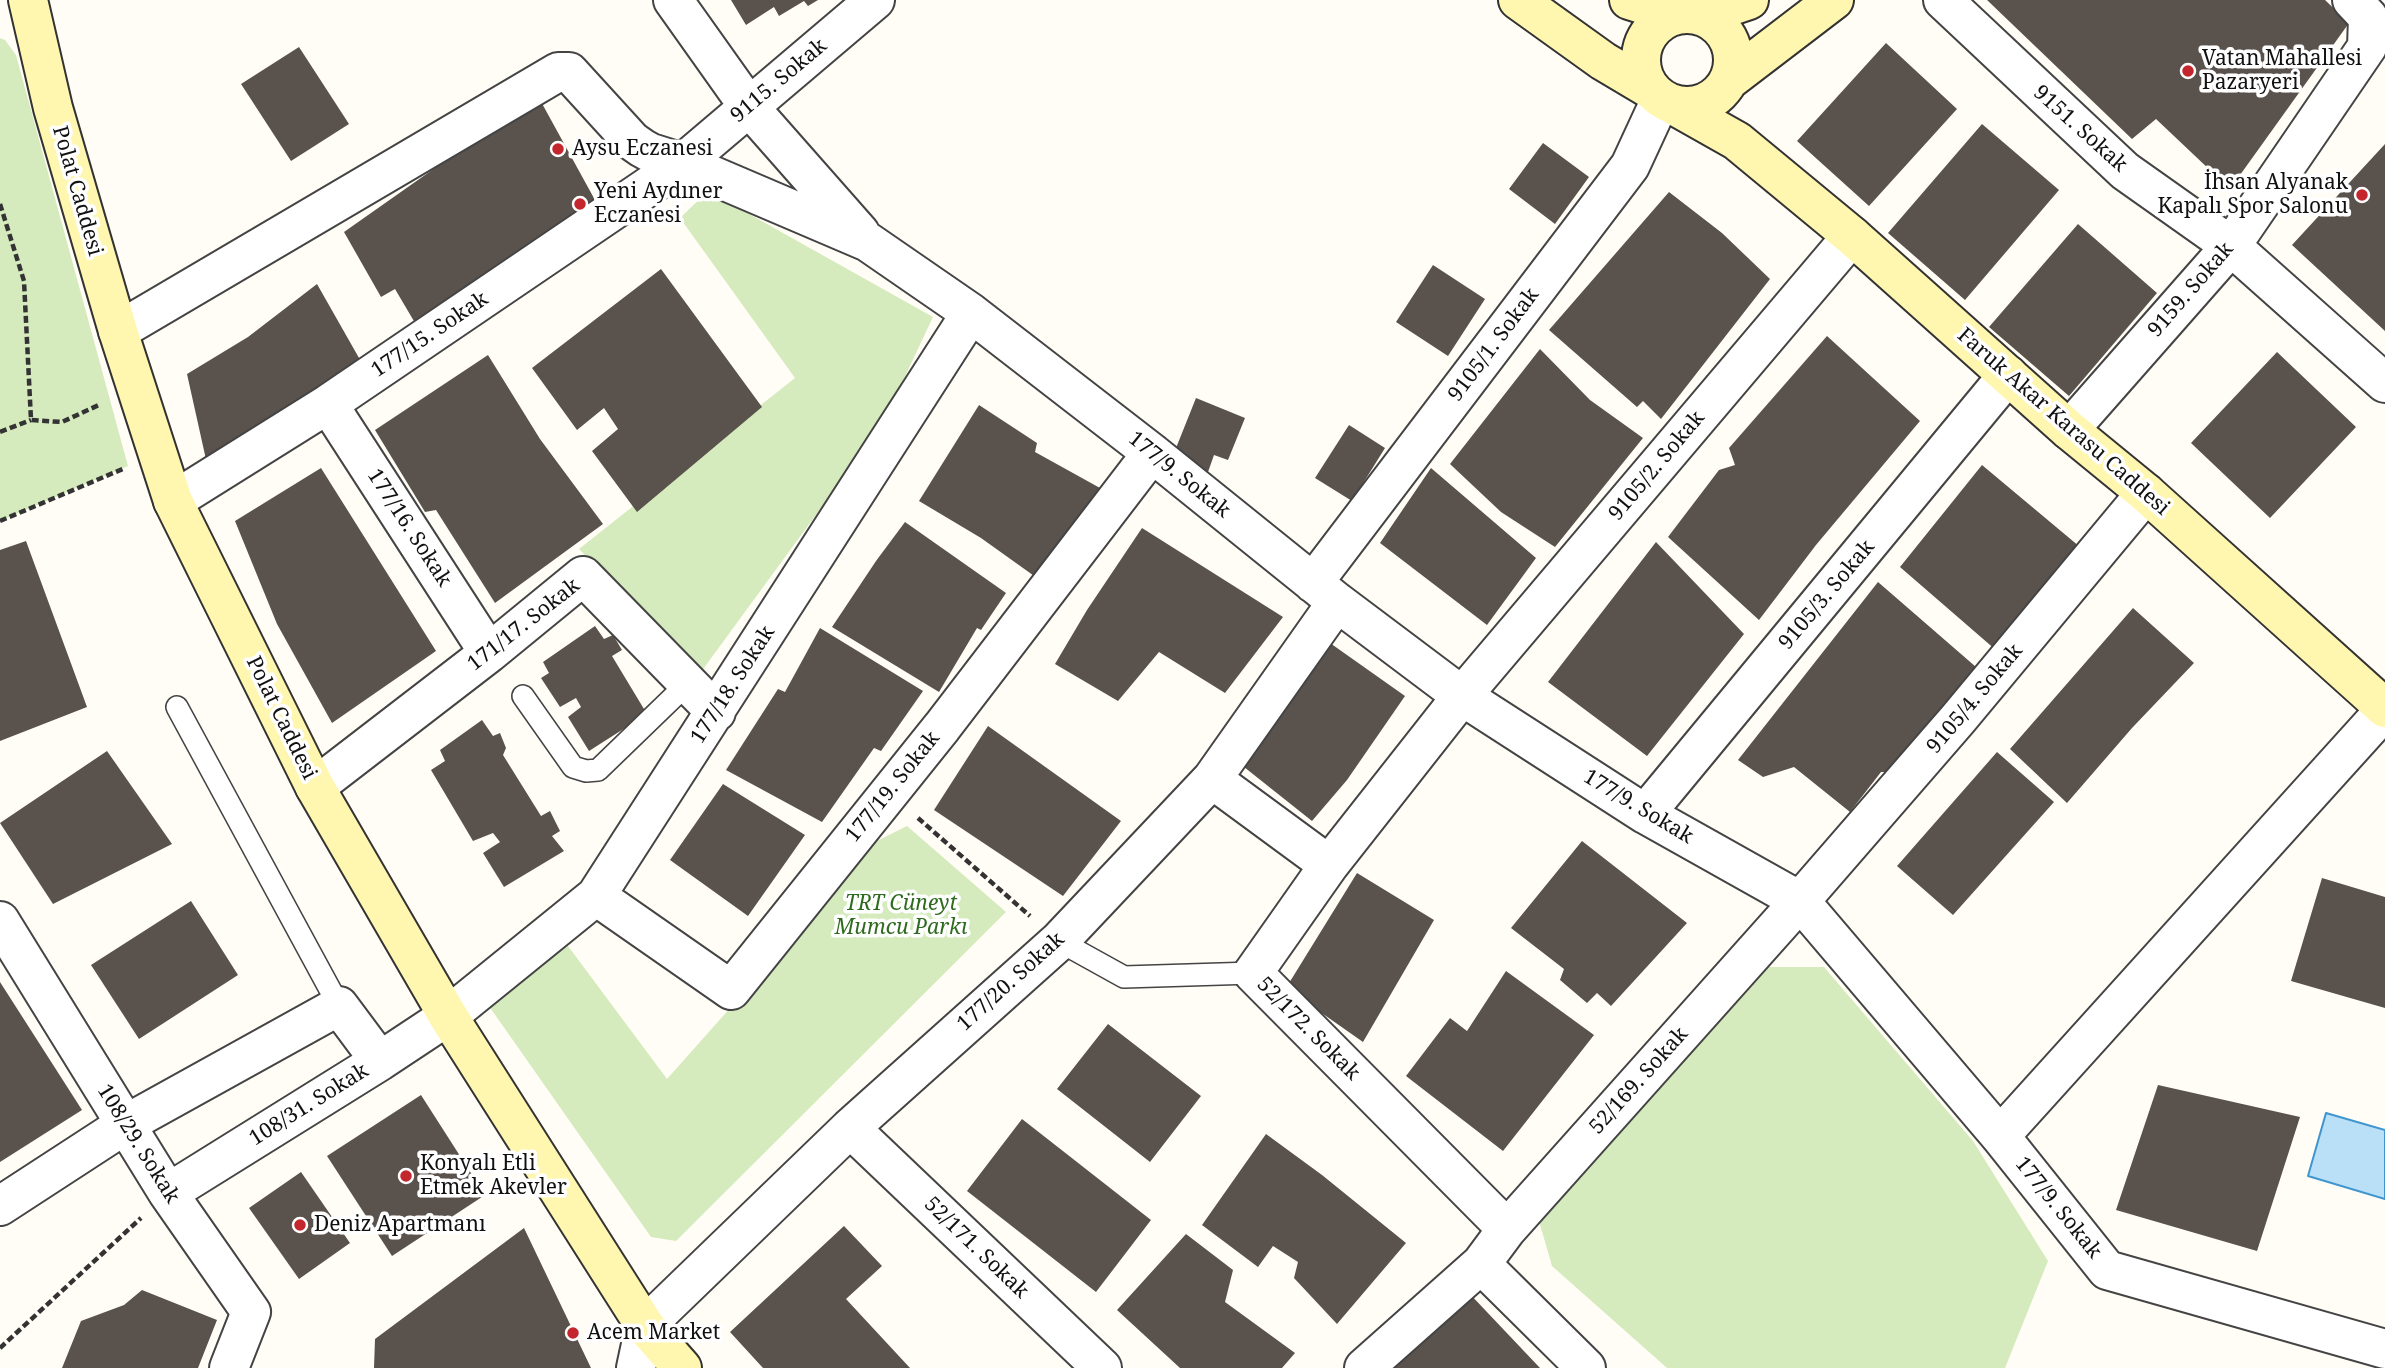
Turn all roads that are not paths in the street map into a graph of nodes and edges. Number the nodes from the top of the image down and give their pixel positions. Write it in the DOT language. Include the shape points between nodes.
graph roads {
  1 [pos="28,0"];
  2 [pos="673,0"];
  3 [pos="875,0"];
  4 [pos="1518,0"];
  5 [pos="1629,0"];
  6 [pos="1749,0"];
  7 [pos="1834,0"];
  8 [pos="1943,0"];
  9 [pos="2352,0"];
  10 [pos="1689,15"];
  11 [pos="1724,87"];
  12 [pos="1662,98"];
  13 [pos="749,107"];
  14 [pos="1737,141"];
  15 [pos="683,163"];
  16 [pos="1852,236"];
  17 [pos="868,242"];
  18 [pos="2231,246"];
  19 [pos="971,313"];
  20 [pos="118,331"];
  21 [pos="2008,375"];
  22 [pos="2385,383"];
  23 [pos="328,404"];
  24 [pos="2069,430"];
  25 [pos="1152,453"];
  26 [pos="2146,493"];
  27 [pos="173,501"];
  28 [pos="1325,593"];
  29 [pos="489,653"];
  30 [pos="688,683"];
  31 [pos="523,696"];
  32 [pos="1462,696"];
  33 [pos="177,707"];
  34 [pos="2385,709"];
  35 [pos="716,712"];
  36 [pos="1212,779"];
  37 [pos="314,787"];
  38 [pos="1645,814"];
  39 [pos="1328,865"];
  40 [pos="596,895"];
  41 [pos="1800,901"];
  42 [pos="0,920"];
  43 [pos="1059,941"];
  44 [pos="1253,973"];
  45 [pos="340,1006"];
  46 [pos="448,1016"];
  47 [pos="380,1061"];
  48 [pos="126,1124"];
  49 [pos="850,1128"];
  50 [pos="2000,1136"];
  51 [pos="168,1193"];
  52 [pos="0,1206"];
  53 [pos="1507,1229"];
  54 [pos="1481,1264"];
  55 [pos="645,1326"];
  56 [pos="2385,1349"];
  57 [pos="229,1368"];
  58 [pos="636,1368"];
  59 [pos="682,1368"];
  60 [pos="1101,1368"];
  61 [pos="1364,1368"];
  62 [pos="1586,1368"];
  1 -- 20 [label="main road, Polat Caddesi" via="53,108"];
  2 -- 13 [label="street, 177/9. Sokak"];
  3 -- 13 [label="street, 9115. Sokak"];
  4 -- 12 [label="main road, Faruk Akar Karasu Caddesi"];
  5 -- 10 [label="main road"];
  6 -- 10 [label="main road"];
  7 -- 11 [label="main road"];
  8 -- 18 [label="street, 9151. Sokak" via="2125,171"];
  9 -- 18 [label="street, 9159. Sokak" via="2368,17 2367,47"];
  10 -- 11 [label="main road, Faruk Akar Karasu Caddesi" via="1713,22 1730,43 1732,68"];
  10 -- 12 [label="main road" via="1662,21 1643,45 1642,75"];
  11 -- 12 [label="main road" via="1706,103 1691,107"];
  11 -- 14 [label="main road, Faruk Akar Karasu Caddesi"];
  12 -- 14 [label="main road, Faruk Akar Karasu Caddesi"];
  12 -- 28 [label="street, 9105/1. Sokak" via="1630,166"];
  13 -- 15 [label="street, 9115. Sokak"];
  13 -- 17 [label="street, 177/9. Sokak"];
  14 -- 16 [label="main road, Faruk Akar Karasu Caddesi"];
  15 -- 17 [label="street, 177/9. Sokak"];
  15 -- 20 [label="street, 177/9. Sokak" via="637,145 567,71 558,72"];
  15 -- 23 [label="street, 177/15. Sokak"];
  16 -- 21 [label="main road, Faruk Akar Karasu Caddesi"];
  16 -- 32 [label="street, 9105/2. Sokak"];
  17 -- 19 [label="street, 177/9. Sokak"];
  18 -- 22 [label="street, 9151. Sokak"];
  18 -- 24 [label="street, 9159. Sokak"];
  19 -- 25 [label="street, 177/9. Sokak"];
  19 -- 35 [label="street, 177/18. Sokak"];
  20 -- 27 [label="main road, Polat Caddesi"];
  21 -- 24 [label="main road, Faruk Akar Karasu Caddesi"];
  21 -- 38 [label="street, 9105/3. Sokak"];
  23 -- 27 [label="street, 177/15. Sokak"];
  23 -- 29 [label="street, 177/16. Sokak"];
  24 -- 26 [label="main road, Faruk Akar Karasu Caddesi"];
  25 -- 28 [label="street, 177/9. Sokak"];
  25 -- 40 [label="street, 177/19. Sokak" via="942,727 730,990"];
  26 -- 34 [label="main road, Faruk Akar Karasu Caddesi"];
  26 -- 41 [label="street, 9105/4. Sokak"];
  27 -- 37 [label="main road, Polat Caddesi"];
  28 -- 32 [label="street, 177/9. Sokak"];
  28 -- 36 [label="street, 177/20. Sokak"];
  29 -- 30 [label="street, 171/17. Sokak" via="583,576"];
  29 -- 37 [label="street, 171/17. Sokak"];
  30 -- 31 [label="lane" via="597,770 586,771 573,767"];
  30 -- 35 [label="street, 171/17. Sokak"];
  32 -- 38 [label="street, 177/9. Sokak"];
  32 -- 39 [label="street, 9105/2. Sokak"];
  33 -- 45 [label="lane"];
  34 -- 50 [label="street"];
  35 -- 40 [label="street, 177/18. Sokak"];
  36 -- 39 [label="street"];
  36 -- 43 [label="street, 177/20. Sokak"];
  37 -- 46 [label="main road, Polat Caddesi"];
  38 -- 41 [label="street, 177/9. Sokak"];
  39 -- 44 [label="street, 9105/2. Sokak"];
  40 -- 46 [label="street, 177/18. Sokak"];
  41 -- 50 [label="street, 177/9. Sokak"];
  41 -- 53 [label="street, 52/169. Sokak"];
  42 -- 48 [label="street, 108/29. Sokak"];
  43 -- 44 [label="lane, 52/172. Sokak" via="1124,977"];
  43 -- 49 [label="street, 177/20. Sokak"];
  44 -- 53 [label="street, 52/172. Sokak"];
  45 -- 47 [label="street"];
  45 -- 48 [label="street"];
  46 -- 47 [label="street, 108/31. Sokak"];
  46 -- 55 [label="main road, Polat Caddesi"];
  47 -- 51 [label="street, 108/31. Sokak"];
  48 -- 51 [label="street, 108/29. Sokak"];
  48 -- 52 [label="street"];
  49 -- 55 [label="street, 177/20. Sokak"];
  49 -- 60 [label="street, 52/171. Sokak"];
  50 -- 56 [label="street, 177/9. Sokak" via="2107,1270"];
  51 -- 57 [label="street, 108/29. Sokak" via="251,1312"];
  53 -- 54 [label="street, 52/169. Sokak"];
  54 -- 61 [label="street, 52/169. Sokak"];
  54 -- 62 [label="street"];
  55 -- 58 [label="street"];
  55 -- 59 [label="main road, Polat Caddesi"];
}
